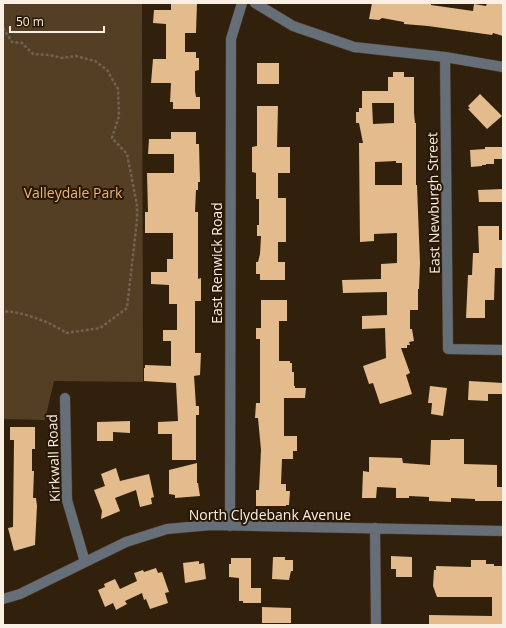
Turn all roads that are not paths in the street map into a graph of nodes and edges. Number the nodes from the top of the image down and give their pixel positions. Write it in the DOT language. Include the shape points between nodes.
graph roads {
  1 [pos="242,3"];
  2 [pos="255,3"];
  3 [pos="445,57"];
  4 [pos="503,67"];
  5 [pos="503,350"];
  6 [pos="65,398"];
  7 [pos="230,526"];
  8 [pos="375,528"];
  9 [pos="503,531"];
  10 [pos="85,562"];
  11 [pos="3,599"];
  12 [pos="376,625"];
  1 -- 7 [label="street, East Renwick Road" via="231,39"];
  2 -- 3 [label="street" via="293,26 354,47"];
  3 -- 4 [label="street"];
  3 -- 5 [label="street, East Newburgh Street" via="448,349"];
  6 -- 10 [label="street, Kirkwall Road" via="67,500"];
  7 -- 8 [label="street, North Clydebank Avenue"];
  7 -- 10 [label="street, North Clydebank Avenue" via="167,529 126,542"];
  8 -- 9 [label="street, North Clydebank Avenue"];
  8 -- 12 [label="street"];
  10 -- 11 [label="street, North Clydebank Avenue" via="20,594"];
}
